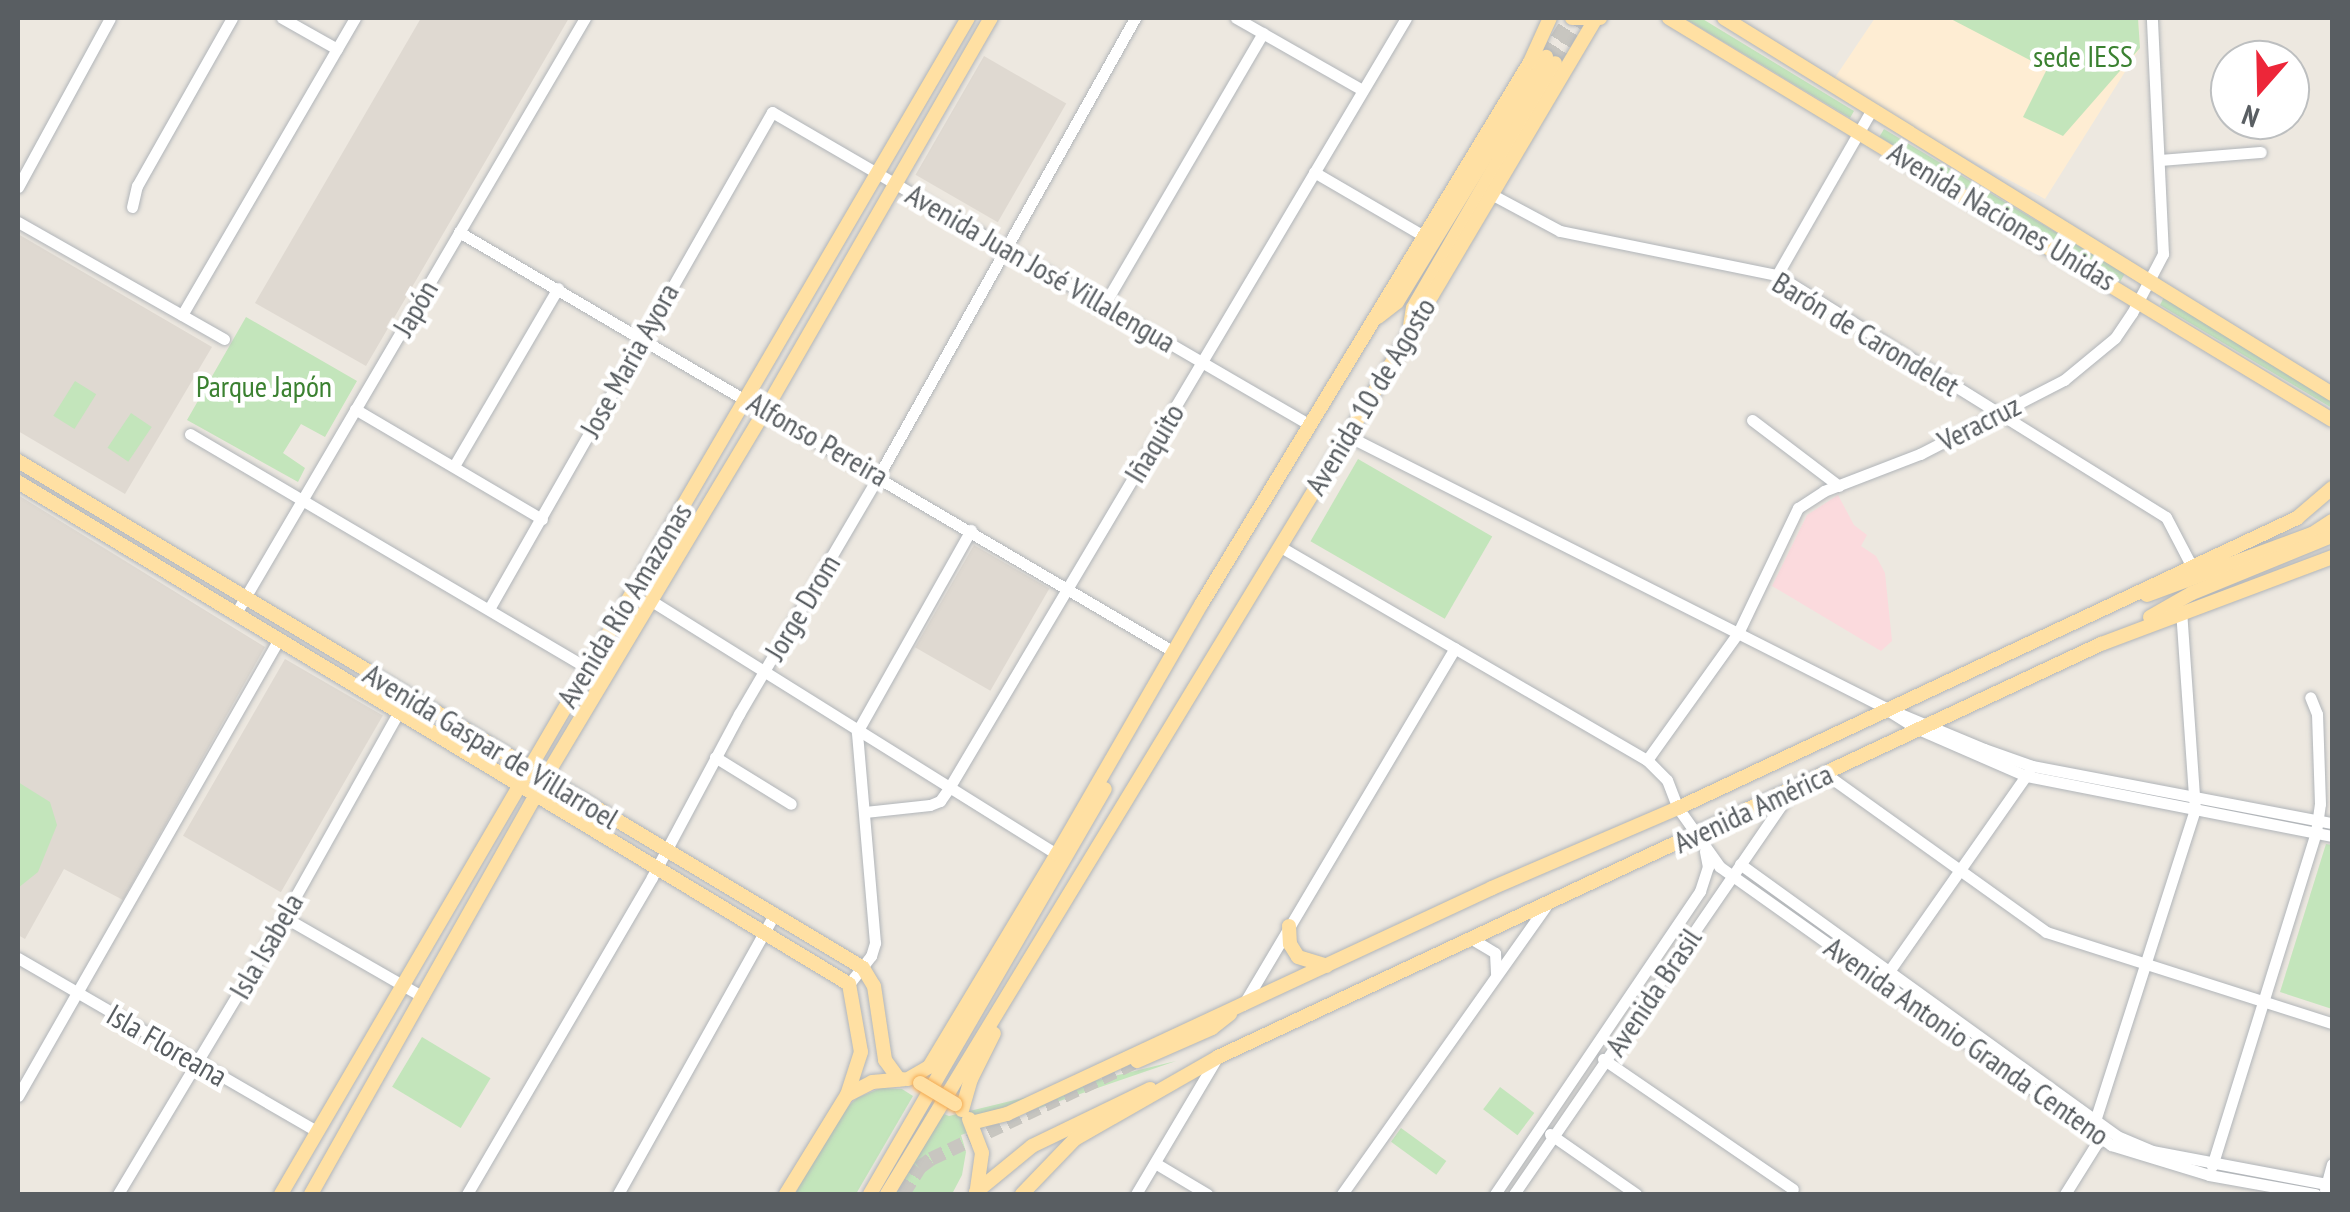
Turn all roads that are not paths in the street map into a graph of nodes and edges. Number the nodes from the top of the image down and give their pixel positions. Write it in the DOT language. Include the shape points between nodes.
graph roads {
  1 [pos="110,18"];
  2 [pos="232,18"];
  3 [pos="282,18"];
  4 [pos="355,18"];
  5 [pos="585,18"];
  6 [pos="968,18"];
  7 [pos="990,18"];
  8 [pos="1134,18"];
  9 [pos="1236,18"];
  10 [pos="1406,18"];
  11 [pos="1550,18"];
  12 [pos="1572,18"];
  13 [pos="1669,18"];
  14 [pos="1724,18"];
  15 [pos="2152,18"];
  16 [pos="1598,19"];
  17 [pos="1263,33"];
  18 [pos="337,49"];
  19 [pos="1362,90"];
  20 [pos="1871,111"];
  21 [pos="772,112"];
  22 [pos="1860,131"];
  23 [pos="2261,152"];
  24 [pos="2159,160"];
  25 [pos="1314,172"];
  26 [pos="877,173"];
  27 [pos="894,184"];
  28 [pos="18,186"];
  29 [pos="1490,194"];
  30 [pos="132,207"];
  31 [pos="18,222"];
  32 [pos="459,232"];
  33 [pos="1424,236"];
  34 [pos="1005,248"];
  35 [pos="1776,275"];
  36 [pos="2152,283"];
  37 [pos="558,288"];
  38 [pos="2141,300"];
  39 [pos="1104,305"];
  40 [pos="182,315"];
  41 [pos="1370,324"];
  42 [pos="640,336"];
  43 [pos="1408,336"];
  44 [pos="224,339"];
  45 [pos="1202,362"];
  46 [pos="2332,394"];
  47 [pos="746,398"];
  48 [pos="355,409"];
  49 [pos="766,409"];
  50 [pos="1995,412"];
  51 [pos="1752,420"];
  52 [pos="2332,420"];
  53 [pos="1310,425"];
  54 [pos="190,434"];
  55 [pos="1346,435"];
  56 [pos="18,461"];
  57 [pos="454,466"];
  58 [pos="879,475"];
  59 [pos="18,482"];
  60 [pos="1839,486"];
  61 [pos="2332,488"];
  62 [pos="79,498"];
  63 [pos="303,498"];
  64 [pos="71,514"];
  65 [pos="542,520"];
  66 [pos="2332,521"];
  67 [pos="970,530"];
  68 [pos="2332,536"];
  69 [pos="1279,546"];
  70 [pos="2332,557"];
  71 [pos="2191,579"];
  72 [pos="1068,587"];
  73 [pos="244,598"];
  74 [pos="650,600"];
  75 [pos="489,609"];
  76 [pos="2181,612"];
  77 [pos="236,613"];
  78 [pos="1738,633"];
  79 [pos="279,639"];
  80 [pos="2101,644"];
  81 [pos="1455,648"];
  82 [pos="1174,652"];
  83 [pos="587,668"];
  84 [pos="763,672"];
  85 [pos="408,695"];
  86 [pos="2310,697"];
  87 [pos="1886,708"];
  88 [pos="400,712"];
  89 [pos="1924,726"];
  90 [pos="856,732"];
  91 [pos="1116,750"];
  92 [pos="715,757"];
  93 [pos="1647,760"];
  94 [pos="528,768"];
  95 [pos="1143,771"];
  96 [pos="2029,771"];
  97 [pos="1827,775"];
  98 [pos="545,778"];
  99 [pos="518,784"];
  100 [pos="949,788"];
  101 [pos="1792,790"];
  102 [pos="536,794"];
  103 [pos="792,804"];
  104 [pos="2195,804"];
  105 [pos="1678,808"];
  106 [pos="865,812"];
  107 [pos="2332,823"];
  108 [pos="2317,826"];
  109 [pos="2332,836"];
  110 [pos="1700,840"];
  111 [pos="664,850"];
  112 [pos="1057,854"];
  113 [pos="657,866"];
  114 [pos="1736,870"];
  115 [pos="1959,871"];
  116 [pos="1545,907"];
  117 [pos="773,917"];
  118 [pos="284,918"];
  119 [pos="1289,926"];
  120 [pos="765,931"];
  121 [pos="1472,939"];
  122 [pos="18,958"];
  123 [pos="2143,964"];
  124 [pos="1328,966"];
  125 [pos="862,968"];
  126 [pos="1496,976"];
  127 [pos="1885,976"];
  128 [pos="849,984"];
  129 [pos="402,985"];
  130 [pos="79,994"];
  131 [pos="423,997"];
  132 [pos="2262,1000"];
  133 [pos="1243,1005"];
  134 [pos="2332,1023"];
  135 [pos="1593,1052"];
  136 [pos="1218,1057"];
  137 [pos="1138,1061"];
  138 [pos="1607,1061"];
  139 [pos="198,1062"];
  140 [pos="1182,1078"];
  141 [pos="909,1080"];
  142 [pos="18,1096"];
  143 [pos="847,1096"];
  144 [pos="963,1112"];
  145 [pos="1542,1128"];
  146 [pos="2096,1130"];
  147 [pos="317,1132"];
  148 [pos="1554,1137"];
  149 [pos="1155,1163"];
  150 [pos="2332,1164"];
  151 [pos="2211,1168"];
  152 [pos="2327,1188"];
  153 [pos="1793,1189"];
  154 [pos="975,1193"];
  155 [pos="118,1194"];
  156 [pos="281,1194"];
  157 [pos="311,1194"];
  158 [pos="467,1194"];
  159 [pos="618,1194"];
  160 [pos="786,1194"];
  161 [pos="870,1194"];
  162 [pos="887,1194"];
  163 [pos="1022,1194"];
  164 [pos="1136,1194"];
  165 [pos="1207,1194"];
  166 [pos="1342,1194"];
  167 [pos="1494,1194"];
  168 [pos="1514,1194"];
  169 [pos="1636,1194"];
  170 [pos="2065,1194"];
  171 [pos="2316,1194"];
  1 -- 28 [label="street"];
  2 -- 30 [label="street" via="137,186"];
  3 -- 18 [label="street"];
  4 -- 18 [label="street"];
  5 -- 32 [label="street, Japón"];
  6 -- 26 [label="main road, Avenida Río Amazonas"];
  7 -- 27 [label="main road, Avenida Río Amazonas"];
  8 -- 34 [label="street, Jorge Drom"];
  9 -- 17 [label="street"];
  10 -- 19 [label="street, Iñaquito"];
  11 -- 33 [label="main road, Avenida 10 de Agosto"];
  12 -- 16 [label="main road"];
  13 -- 22 [label="main road, Avenida Naciones Unidas"];
  14 -- 20 [label="main road, Avenida Naciones Unidas"];
  15 -- 24 [label="street, Veracruz"];
  16 -- 29 [label="main road, Avenida 10 de Agosto"];
  17 -- 19 [label="street"];
  17 -- 39 [label="street"];
  18 -- 40 [label="street"];
  19 -- 25 [label="street, Iñaquito"];
  20 -- 22 [label="street"];
  20 -- 36 [label="main road, Avenida Naciones Unidas"];
  21 -- 26 [label="street, Avenida Juan José Villalengua"];
  21 -- 42 [label="street, Jose Maria Ayora"];
  22 -- 35 [label="street"];
  22 -- 38 [label="main road, Avenida Naciones Unidas"];
  23 -- 24 [label="street"];
  24 -- 36 [label="street, Veracruz" via="2163,254"];
  25 -- 33 [label="street"];
  25 -- 45 [label="street, Iñaquito"];
  26 -- 27 [label="street, Avenida Juan José Villalengua"];
  26 -- 47 [label="main road, Avenida Río Amazonas"];
  27 -- 34 [label="street, Avenida Juan José Villalengua"];
  27 -- 49 [label="main road, Avenida Río Amazonas"];
  29 -- 35 [label="street, Barón de Carondelet" via="1560,231"];
  29 -- 43 [label="main road, Avenida 10 de Agosto"];
  31 -- 40 [label="street"];
  32 -- 37 [label="street, Alfonso Pereira"];
  32 -- 48 [label="street, Japón"];
  33 -- 41 [label="main road, Avenida 10 de Agosto"];
  34 -- 39 [label="street, Avenida Juan José Villalengua"];
  34 -- 58 [label="street, Jorge Drom"];
  35 -- 50 [label="street, Barón de Carondelet"];
  36 -- 38 [label="street, Veracruz"];
  36 -- 46 [label="main road, Avenida Naciones Unidas"];
  37 -- 42 [label="street, Alfonso Pereira"];
  37 -- 57 [label="street"];
  38 -- 50 [label="street, Veracruz" via="2116,338 2088,362"];
  38 -- 52 [label="main road, Avenida Naciones Unidas"];
  39 -- 45 [label="street, Avenida Juan José Villalengua"];
  40 -- 44 [label="street"];
  41 -- 43 [label="main road" via="1397,302 1550,60 1413,308"];
  41 -- 53 [label="main road, Avenida 10 de Agosto"];
  42 -- 47 [label="street, Alfonso Pereira"];
  42 -- 65 [label="street, Jose Maria Ayora"];
  43 -- 55 [label="main road, Avenida 10 de Agosto"];
  45 -- 53 [label="street, Avenida Juan José Villalengua"];
  45 -- 72 [label="street, Iñaquito"];
  47 -- 49 [label="street, Alfonso Pereira"];
  47 -- 83 [label="main road, Avenida Río Amazonas"];
  48 -- 57 [label="street"];
  48 -- 63 [label="street, Japón"];
  49 -- 58 [label="street, Alfonso Pereira"];
  49 -- 74 [label="main road, Avenida Río Amazonas"];
  50 -- 60 [label="street, Veracruz" via="1920,454"];
  50 -- 71 [label="street, Barón de Carondelet" via="2166,517"];
  51 -- 60 [label="street"];
  53 -- 82 [label="main road, Avenida 10 de Agosto"];
  54 -- 63 [label="street"];
  55 -- 69 [label="main road, Avenida 10 de Agosto"];
  55 -- 78 [label="street"];
  56 -- 62 [label="main road, Avenida Gaspar de Villarroel"];
  57 -- 65 [label="street"];
  58 -- 67 [label="street, Alfonso Pereira"];
  58 -- 84 [label="street, Jorge Drom"];
  59 -- 64 [label="main road, Avenida Gaspar de Villarroel"];
  60 -- 78 [label="street, Veracruz" via="1809,499 1790,520"];
  61 -- 71 [label="main road" via="2298,518"];
  62 -- 64 [label="main road"];
  62 -- 73 [label="main road, Avenida Gaspar de Villarroel"];
  63 -- 73 [label="street, Japón"];
  63 -- 75 [label="street"];
  64 -- 77 [label="main road, Avenida Gaspar de Villarroel"];
  65 -- 75 [label="street, Jose Maria Ayora"];
  66 -- 71 [label="main road"];
  67 -- 72 [label="street, Alfonso Pereira"];
  67 -- 90 [label="street"];
  68 -- 71 [label="main road"];
  69 -- 81 [label="street"];
  69 -- 95 [label="main road, Avenida 10 de Agosto"];
  70 -- 76 [label="main road, Avenida América"];
  71 -- 80 [label="main road"];
  71 -- 87 [label="main road, Avenida América" via="2084,616"];
  72 -- 82 [label="street, Alfonso Pereira"];
  72 -- 100 [label="street, Iñaquito"];
  73 -- 77 [label="street, Japón"];
  73 -- 85 [label="main road, Avenida Gaspar de Villarroel"];
  74 -- 84 [label="street"];
  74 -- 98 [label="main road, Avenida Río Amazonas"];
  75 -- 83 [label="street"];
  76 -- 80 [label="main road, Avenida América"];
  76 -- 104 [label="street"];
  77 -- 79 [label="main road, Avenida Gaspar de Villarroel"];
  78 -- 87 [label="street"];
  78 -- 93 [label="street, Veracruz"];
  79 -- 88 [label="main road, Avenida Gaspar de Villarroel"];
  79 -- 130 [label="street"];
  80 -- 89 [label="main road, Avenida América"];
  81 -- 93 [label="street"];
  81 -- 119 [label="street"];
  82 -- 91 [label="main road, Avenida 10 de Agosto"];
  83 -- 94 [label="main road, Avenida Río Amazonas"];
  84 -- 90 [label="street"];
  84 -- 92 [label="street, Jorge Drom"];
  85 -- 88 [label="street, Isla Isabela"];
  85 -- 94 [label="main road, Avenida Gaspar de Villarroel"];
  86 -- 108 [label="street" via="2317,714"];
  87 -- 89 [label="street"];
  87 -- 105 [label="main road, Avenida América"];
  88 -- 99 [label="main road, Avenida Gaspar de Villarroel"];
  88 -- 118 [label="street, Isla Isabela"];
  89 -- 96 [label="street"];
  89 -- 97 [label="main road, Avenida América"];
  90 -- 100 [label="street"];
  90 -- 106 [label="street"];
  91 -- 112 [label="main road, Avenida 10 de Agosto"];
  91 -- 161 [label="main road, Avenida 10 de Agosto" via="1109,781 1069,856"];
  92 -- 103 [label="street"];
  92 -- 111 [label="street, Jorge Drom"];
  93 -- 105 [label="street, Avenida Antonio Granda Centeno" via="1667,780"];
  94 -- 98 [label="main road, Avenida Gaspar de Villarroel"];
  94 -- 99 [label="main road, Avenida Río Amazonas"];
  95 -- 144 [label="main road, Avenida 10 de Agosto" via="1132,804 992,1038"];
  95 -- 162 [label="main road, Avenida 10 de Agosto"];
  96 -- 104 [label="street"];
  96 -- 115 [label="street"];
  97 -- 101 [label="main road, Avenida América"];
  97 -- 115 [label="street"];
  98 -- 102 [label="main road, Avenida Río Amazonas"];
  98 -- 111 [label="main road, Avenida Gaspar de Villarroel"];
  99 -- 102 [label="main road, Avenida Gaspar de Villarroel"];
  99 -- 129 [label="main road, Avenida Río Amazonas"];
  100 -- 106 [label="street" via="930,805"];
  100 -- 112 [label="street"];
  101 -- 110 [label="main road, Avenida América"];
  101 -- 114 [label="street, Avenida Brasil"];
  102 -- 113 [label="main road, Avenida Gaspar de Villarroel"];
  102 -- 131 [label="main road, Avenida Río Amazonas"];
  104 -- 108 [label="street"];
  104 -- 123 [label="street"];
  105 -- 110 [label="street, Avenida Antonio Granda Centeno"];
  105 -- 124 [label="main road, Avenida América"];
  106 -- 125 [label="street" via="875,943"];
  107 -- 108 [label="street"];
  108 -- 109 [label="street"];
  108 -- 132 [label="street"];
  110 -- 114 [label="street, Avenida Antonio Granda Centeno"];
  110 -- 116 [label="main road, Avenida América"];
  110 -- 135 [label="street, Avenida Brasil" via="1708,867 1700,891"];
  111 -- 113 [label="street, Jorge Drom"];
  111 -- 117 [label="main road, Avenida Gaspar de Villarroel"];
  112 -- 141 [label="main road, Avenida 10 de Agosto" via="928,1067"];
  113 -- 120 [label="main road, Avenida Gaspar de Villarroel"];
  113 -- 158 [label="street, Jorge Drom"];
  114 -- 127 [label="street, Avenida Antonio Granda Centeno"];
  114 -- 138 [label="street, Avenida Brasil"];
  115 -- 123 [label="street" via="2046,932"];
  115 -- 127 [label="street"];
  116 -- 121 [label="main road, Avenida América"];
  116 -- 126 [label="street"];
  117 -- 120 [label="street"];
  117 -- 125 [label="main road, Avenida Gaspar de Villarroel"];
  118 -- 129 [label="street"];
  118 -- 139 [label="street, Isla Isabela"];
  119 -- 124 [label="main road" via="1298,957"];
  119 -- 133 [label="street"];
  120 -- 128 [label="main road, Avenida Gaspar de Villarroel"];
  120 -- 159 [label="street"];
  121 -- 126 [label="street" via="1495,952"];
  121 -- 136 [label="main road, Avenida América"];
  122 -- 130 [label="street, Isla Floreana"];
  123 -- 132 [label="street"];
  123 -- 146 [label="street"];
  124 -- 133 [label="main road, Avenida América"];
  125 -- 128 [label="street"];
  125 -- 141 [label="main road" via="874,986 884,1060"];
  126 -- 166 [label="street"];
  127 -- 146 [label="street, Avenida Antonio Granda Centeno"];
  128 -- 143 [label="main road" via="861,1052"];
  129 -- 131 [label="street"];
  129 -- 147 [label="main road, Avenida Río Amazonas"];
  130 -- 139 [label="street, Isla Floreana"];
  130 -- 142 [label="street"];
  131 -- 157 [label="main road, Avenida Río Amazonas"];
  132 -- 134 [label="street"];
  132 -- 151 [label="street"];
  133 -- 137 [label="main road, Avenida América" via="1212,1028"];
  133 -- 144 [label="main road, Avenida América" via="1007,1114"];
  135 -- 138 [label="street"];
  135 -- 145 [label="street, Avenida Brasil"];
  136 -- 140 [label="main road, Avenida América"];
  136 -- 149 [label="street"];
  138 -- 148 [label="street, Avenida Brasil"];
  138 -- 153 [label="street"];
  139 -- 147 [label="street, Isla Floreana"];
  139 -- 155 [label="street, Isla Isabela"];
  140 -- 154 [label="main road, Avenida América" via="1123,1098 1032,1146"];
  140 -- 163 [label="main road, Avenida América" via="1075,1139"];
  141 -- 143 [label="main road, Avenida 10 de Agosto" via="872,1082"];
  141 -- 144 [label="main road, bridge"];
  143 -- 160 [label="main road"];
  144 -- 154 [label="main road, Avenida 10 de Agosto" via="982,1154"];
  145 -- 148 [label="street"];
  145 -- 167 [label="street, Avenida Brasil"];
  146 -- 151 [label="street, Avenida Antonio Granda Centeno" via="2149,1160"];
  146 -- 170 [label="street"];
  147 -- 156 [label="main road, Avenida Río Amazonas"];
  148 -- 168 [label="street, Avenida Brasil"];
  148 -- 169 [label="street"];
  149 -- 164 [label="street"];
  149 -- 165 [label="street"];
  150 -- 152 [label="street"];
  151 -- 152 [label="street, Avenida Antonio Granda Centeno"];
  151 -- 171 [label="street, Avenida Antonio Granda Centeno"];
}
